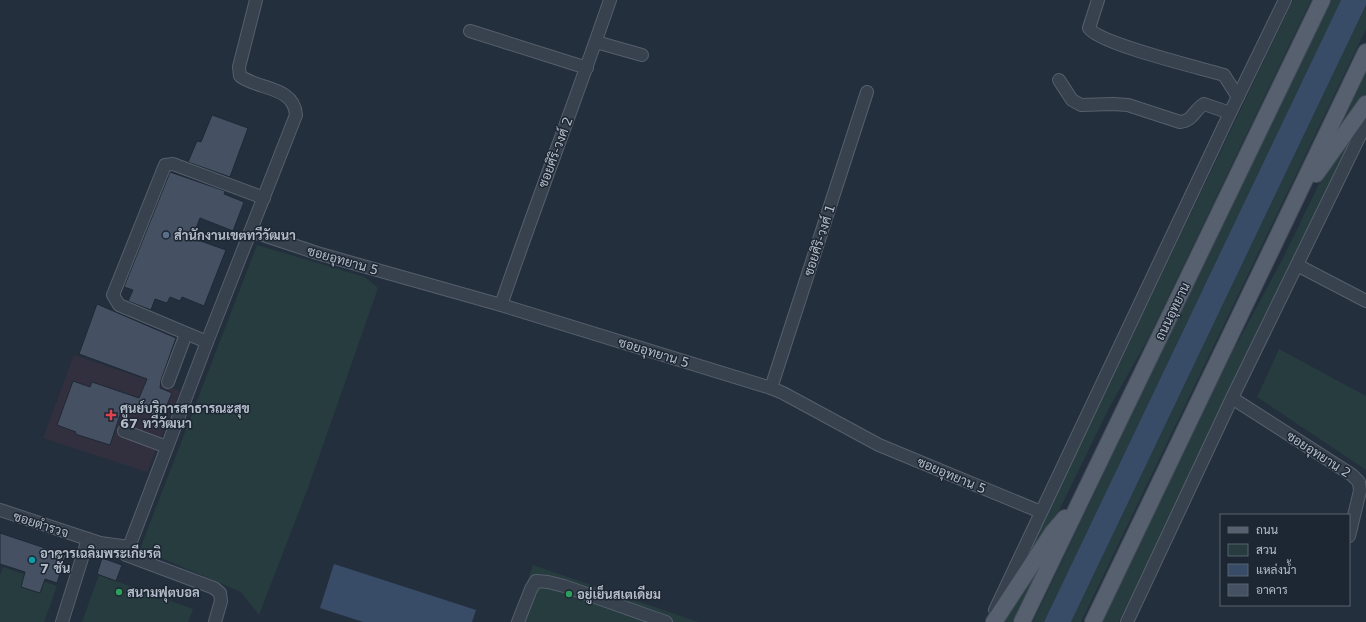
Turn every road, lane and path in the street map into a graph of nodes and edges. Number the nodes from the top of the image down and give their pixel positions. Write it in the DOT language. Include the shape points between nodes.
graph roads {
  1 [pos="256,0"];
  2 [pos="610,0"];
  3 [pos="1098,0"];
  4 [pos="1285,0"];
  5 [pos="1322,0"];
  6 [pos="470,31"];
  7 [pos="596,42"];
  8 [pos="1366,52"];
  9 [pos="642,55"];
  10 [pos="587,68"];
  11 [pos="1060,80"];
  12 [pos="867,92"];
  13 [pos="1238,97"];
  14 [pos="1366,104"];
  15 [pos="1230,113"];
  16 [pos="1366,123"];
  17 [pos="264,198"];
  18 [pos="1291,210"];
  19 [pos="251,231"];
  20 [pos="1297,265"];
  21 [pos="1366,301"];
  22 [pos="501,305"];
  23 [pos="186,334"];
  24 [pos="207,342"];
  25 [pos="168,382"];
  26 [pos="771,388"];
  27 [pos="1232,398"];
  28 [pos="124,431"];
  29 [pos="167,447"];
  30 [pos="1081,499"];
  31 [pos="0,510"];
  32 [pos="1041,512"];
  33 [pos="1350,532"];
  34 [pos="88,539"];
  35 [pos="129,547"];
  36 [pos="217,621"];
  37 [pos="62,622"];
  38 [pos="518,622"];
  39 [pos="666,622"];
  40 [pos="989,622"];
  41 [pos="994,622"];
  42 [pos="1022,622"];
  43 [pos="1093,622"];
  44 [pos="1127,622"];
  1 -- 17 [label="street" via="239,67 240,76 283,94 292,100 296,107 296,115"];
  2 -- 7 [label="street, ซอยศิริ-วงศ์ 2"];
  3 -- 13 [label="street" via="1089,28 1092,33 1113,43 1224,75"];
  4 -- 13 [label="street"];
  5 -- 30 [label="main road, ถนนอุทยาน"];
  6 -- 10 [label="street"];
  7 -- 9 [label="street"];
  7 -- 10 [label="street, ซอยศิริ-วงศ์ 2"];
  8 -- 18 [label="main road"];
  10 -- 22 [label="street, ซอยศิริ-วงศ์ 2"];
  11 -- 15 [label="street" via="1072,100 1081,105 1128,105 1180,122 1186,122 1204,104"];
  12 -- 26 [label="street, ซอยศิริ-วงศ์ 1"];
  13 -- 15 [label="street"];
  14 -- 18 [label="main road"];
  15 -- 32 [label="street"];
  16 -- 20 [label="street"];
  17 -- 19 [label="street"];
  17 -- 23 [label="street" via="173,164 165,165 113,295 119,305"];
  18 -- 43 [label="main road"];
  19 -- 22 [label="street, ซอยอุทยาน 5" via="317,253"];
  19 -- 24 [label="street"];
  20 -- 21 [label="street"];
  20 -- 27 [label="street"];
  22 -- 26 [label="street, ซอยอุทยาน 5"];
  23 -- 24 [label="street"];
  23 -- 25 [label="street"];
  24 -- 29 [label="street"];
  26 -- 32 [label="street, ซอยอุทยาน 5" via="879,445"];
  27 -- 33 [label="street, ซอยอุทยาน 2" via="1359,482 1360,491"];
  27 -- 44 [label="street"];
  28 -- 29 [label="street"];
  29 -- 35 [label="street"];
  30 -- 41 [label="main road" via="1053,532"];
  30 -- 42 [label="main road, ถนนอุทยาน"];
  31 -- 34 [label="street, ซอยตำรวจ"];
  32 -- 40 [label="street"];
  34 -- 35 [label="street, ซอยตำรวจ"];
  34 -- 37 [label="street"];
  35 -- 36 [label="street" via="126,555 214,588 220,593"];
  38 -- 39 [label="street" via="536,581 564,586"];
}
